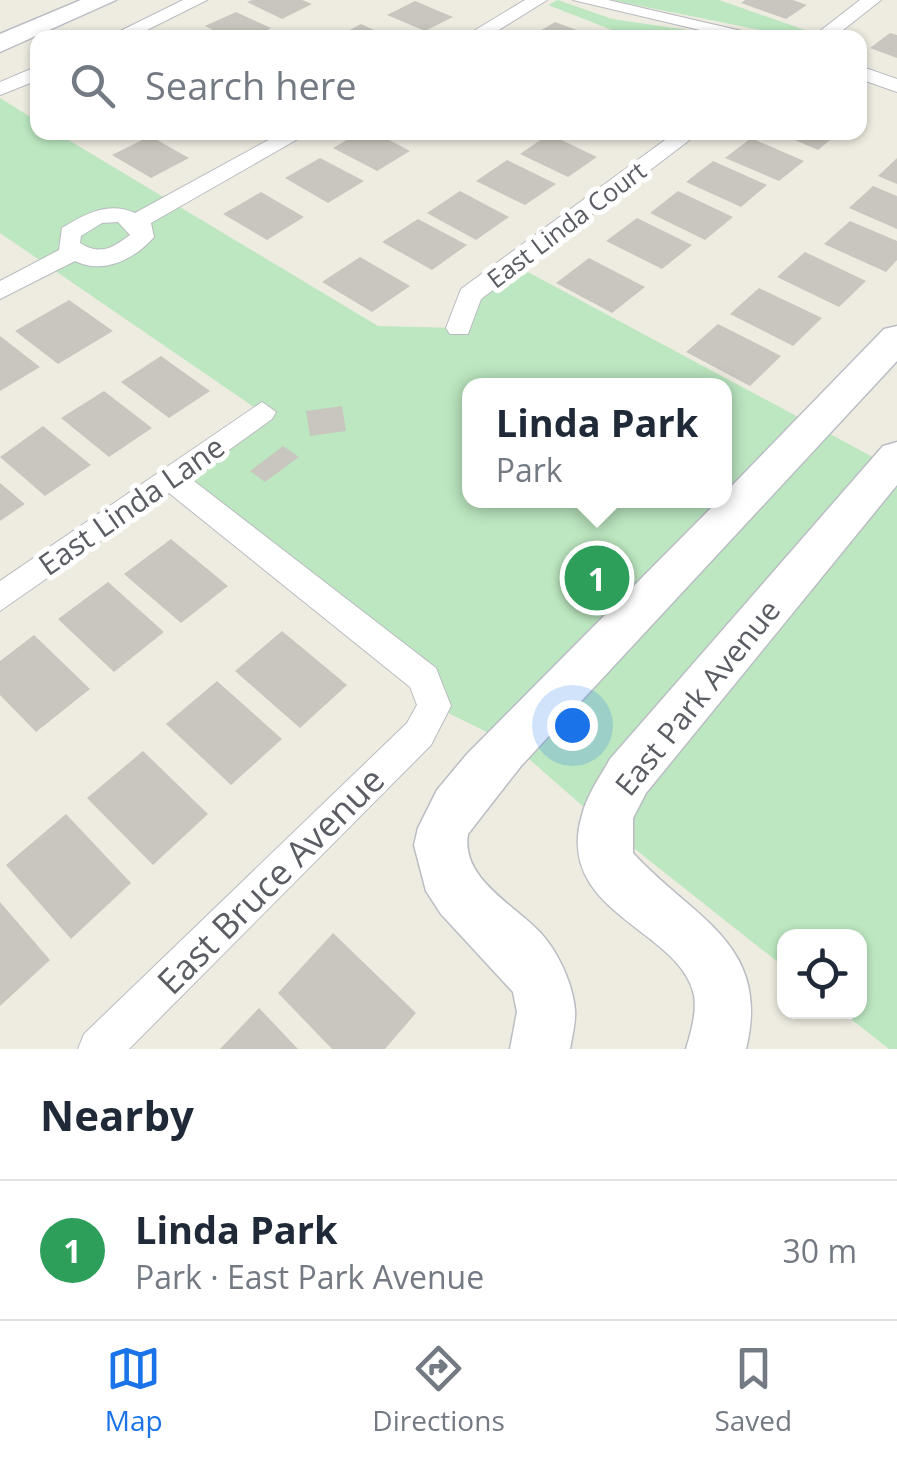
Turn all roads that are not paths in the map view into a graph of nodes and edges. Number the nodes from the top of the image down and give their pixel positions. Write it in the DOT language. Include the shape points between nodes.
graph roads {
  1 [pos="54,0"];
  2 [pos="103,0"];
  3 [pos="198,0"];
  4 [pos="538,0"];
  5 [pos="582,0"];
  6 [pos="872,0"];
  7 [pos="0,22"];
  8 [pos="33,30"];
  9 [pos="132,30"];
  10 [pos="485,30"];
  11 [pos="726,30"];
  12 [pos="831,30"];
  13 [pos="30,31"];
  14 [pos="0,44"];
  15 [pos="867,75"];
  16 [pos="30,76"];
  17 [pos="897,86"];
  18 [pos="0,89"];
  19 [pos="285,140"];
  20 [pos="679,140"];
  21 [pos="137,221"];
  22 [pos="73,252"];
  23 [pos="0,291"];
  24 [pos="459,328"];
  25 [pos="897,338"];
  26 [pos="262,412"];
  27 [pos="897,456"];
  28 [pos="169,478"];
  29 [pos="0,598"];
  30 [pos="99,1049"];
  31 [pos="540,1049"];
  32 [pos="716,1049"];
  1 -- 7 [label="street"];
  2 -- 8 [label="street"];
  3 -- 9 [label="street"];
  4 -- 10 [label="street"];
  5 -- 11 [label="street"];
  6 -- 12 [label="street"];
  13 -- 14 [label="street"];
  15 -- 17 [label="street"];
  16 -- 18 [label="street"];
  19 -- 21 [label="street"];
  20 -- 24 [label="street, East Linda Court" via="470,296"];
  21 -- 22 [label="street" via="111,214 86,220 68,239"];
  21 -- 22 [label="street" via="142,237 130,250 102,259"];
  22 -- 23 [label="street"];
  25 -- 31 [label="street" via="446,822 440,844 445,869 536,975 550,1013"];
  26 -- 28 [label="street, East Linda Lane"];
  27 -- 32 [label="street, East Park Avenue" via="628,776 602,823 607,864 698,950 719,981 724,1018"];
  28 -- 29 [label="street, East Linda Lane"];
  28 -- 30 [label="street, East Bruce Avenue" via="424,678 434,706 418,734"];
}
